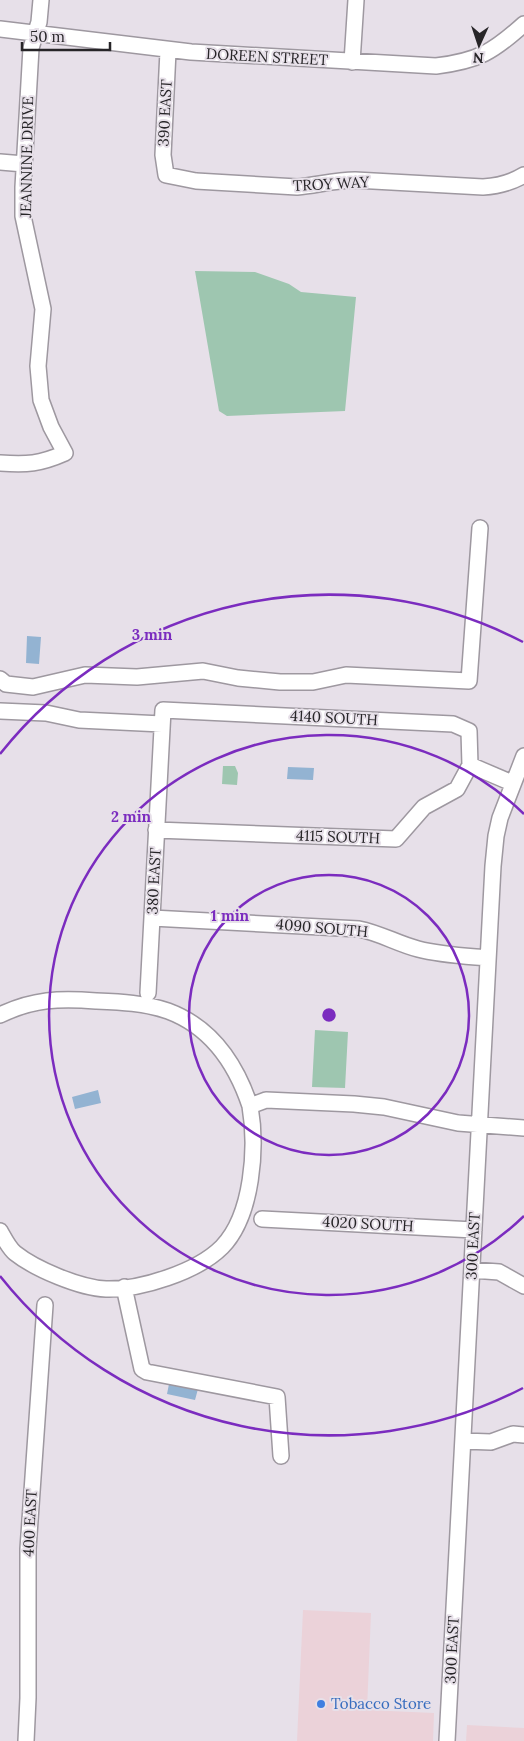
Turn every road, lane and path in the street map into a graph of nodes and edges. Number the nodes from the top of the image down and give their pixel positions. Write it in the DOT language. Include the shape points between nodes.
graph roads {
  1 [pos="41,0"];
  2 [pos="356,0"];
  3 [pos="524,24"];
  4 [pos="0,29"];
  5 [pos="35,34"];
  6 [pos="168,50"];
  7 [pos="352,62"];
  8 [pos="0,162"];
  9 [pos="24,164"];
  10 [pos="524,175"];
  11 [pos="166,176"];
  12 [pos="0,463"];
  13 [pos="480,528"];
  14 [pos="0,680"];
  15 [pos="0,711"];
  16 [pos="162,717"];
  17 [pos="524,756"];
  18 [pos="470,765"];
  19 [pos="512,783"];
  20 [pos="156,830"];
  21 [pos="152,918"];
  22 [pos="488,958"];
  23 [pos="148,993"];
  24 [pos="0,1015"];
  25 [pos="250,1106"];
  26 [pos="479,1126"];
  27 [pos="524,1128"];
  28 [pos="262,1219"];
  29 [pos="474,1230"];
  30 [pos="0,1231"];
  31 [pos="472,1270"];
  32 [pos="524,1286"];
  33 [pos="124,1287"];
  34 [pos="45,1305"];
  35 [pos="524,1435"];
  36 [pos="463,1441"];
  37 [pos="281,1456"];
  38 [pos="26,1741"];
  39 [pos="447,1741"];
  1 -- 5 [label="street, JEANNINE DRIVE" via="40,22"];
  2 -- 7 [label="street"];
  3 -- 7 [label="street, DOREEN STREET" via="486,54 462,63 436,66"];
  4 -- 5 [label="street, DOREEN STREET"];
  5 -- 6 [label="street, DOREEN STREET"];
  5 -- 9 [label="street, JEANNINE DRIVE" via="30,48"];
  6 -- 7 [label="street, DOREEN STREET"];
  6 -- 11 [label="street, 390 EAST" via="163,155"];
  8 -- 9 [label="street"];
  9 -- 12 [label="street, JEANNINE DRIVE" via="24,216 43,309 39,381 46,416 65,453 45,462"];
  10 -- 11 [label="street, TROY WAY" via="512,182 483,187 355,180 297,187"];
  13 -- 14 [label="street" via="469,681 346,676 312,682 272,682 203,670 137,677 85,676 33,687 6,684"];
  15 -- 16 [label="street, 4140 SOUTH" via="46,713 79,720"];
  16 -- 18 [label="street, 4140 SOUTH" via="453,724 469,731"];
  16 -- 20 [label="street, 380 EAST"];
  17 -- 19 [label="street, 300 EAST"];
  18 -- 19 [label="street"];
  18 -- 20 [label="street, 4115 SOUTH" via="457,789 424,807 396,839"];
  19 -- 22 [label="street, 300 EAST" via="496,836"];
  20 -- 21 [label="street, 380 EAST"];
  21 -- 22 [label="street, 4090 SOUTH" via="359,929 420,950"];
  21 -- 23 [label="street, 380 EAST"];
  22 -- 26 [label="street, 300 EAST"];
  24 -- 25 [label="street" via="26,1004 68,999 136,1004 169,1011 196,1026 218,1044 230,1060"];
  25 -- 26 [label="street" via="266,1100 354,1104"];
  25 -- 33 [label="street" via="253,1146 248,1191 242,1212 222,1247 194,1266 162,1280"];
  26 -- 27 [label="street"];
  26 -- 29 [label="street, 300 EAST"];
  28 -- 29 [label="street, 4020 SOUTH"];
  29 -- 31 [label="street, 300 EAST"];
  30 -- 33 [label="street" via="13,1252 35,1266 82,1284 105,1289"];
  31 -- 32 [label="street" via="498,1272"];
  31 -- 36 [label="street, 300 EAST"];
  33 -- 37 [label="street" via="142,1370 277,1397"];
  34 -- 38 [label="street, 400 EAST" via="28,1549"];
  35 -- 36 [label="street" via="513,1434 491,1442"];
  36 -- 39 [label="street, 300 EAST"];
}
